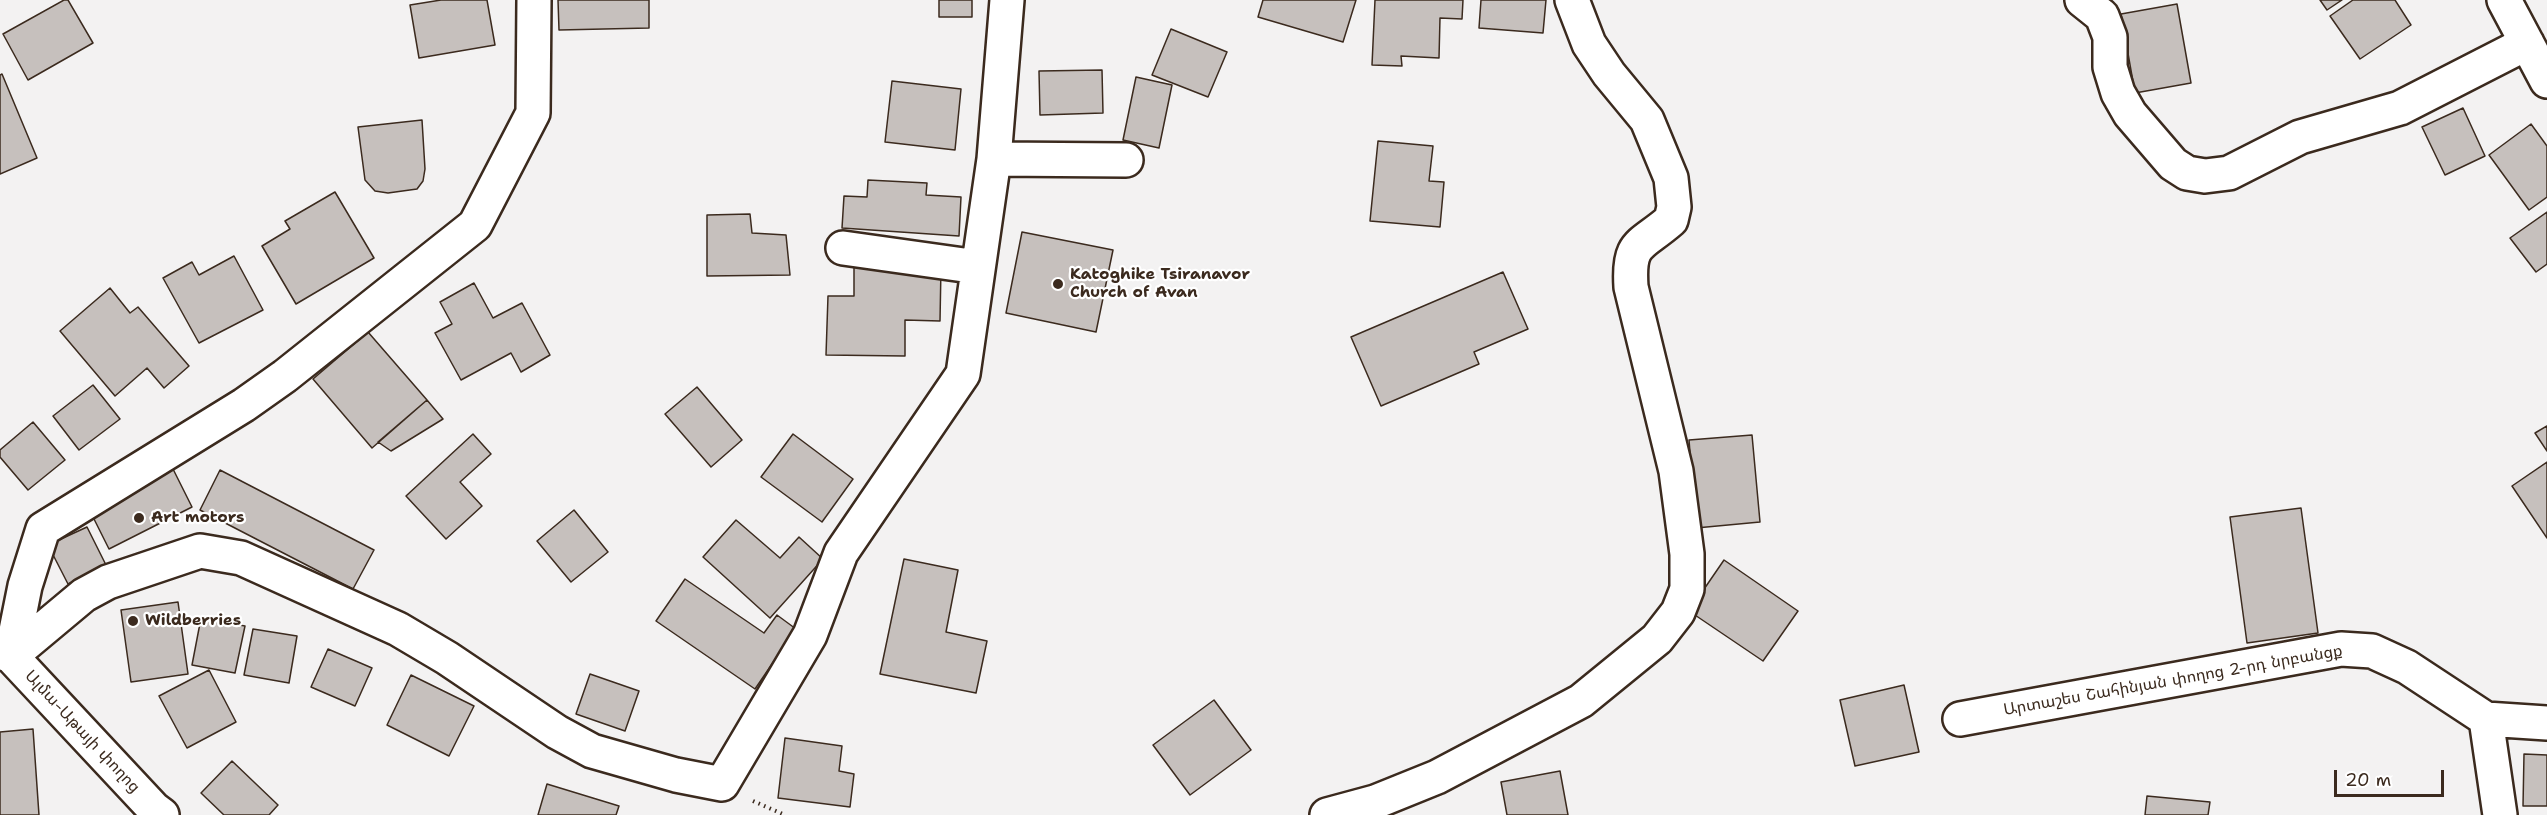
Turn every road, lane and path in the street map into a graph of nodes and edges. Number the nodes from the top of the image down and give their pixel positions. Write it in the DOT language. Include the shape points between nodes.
graph roads {
  1 [pos="534,0"];
  2 [pos="1007,0"];
  3 [pos="1572,0"];
  4 [pos="2082,0"];
  5 [pos="2504,0"];
  6 [pos="2527,43"];
  7 [pos="2547,81"];
  8 [pos="993,159"];
  9 [pos="1126,160"];
  10 [pos="843,248"];
  11 [pos="978,267"];
  12 [pos="6,654"];
  13 [pos="1960,719"];
  14 [pos="2486,719"];
  15 [pos="2547,723"];
  16 [pos="162,815"];
  17 [pos="1327,815"];
  18 [pos="2500,815"];
  1 -- 12 [label="street" via="533,113 475,225 285,376 43,529"];
  2 -- 8 [label="street"];
  3 -- 17 [label="street" via="1589,44 1647,120 1671,178 1671,220 1633,250 1630,266 1631,287 1676,471 1687,554 1687,589 1677,612 1657,639 1581,701 1437,777 1375,802"];
  4 -- 6 [label="street" via="2102,16 2110,37 2110,67 2130,114 2173,164 2205,176 2229,173 2300,137 2400,108"];
  5 -- 6 [label="street"];
  6 -- 7 [label="street"];
  8 -- 9 [label="street"];
  8 -- 11 [label="street"];
  10 -- 11 [label="street"];
  11 -- 12 [label="street" via="963,374 842,553 810,636 722,784 592,751 398,629 241,558 200,551 108,582 84,595"];
  12 -- 16 [label="street, Ալմա-Աթայի փողոց"];
  13 -- 14 [label="street, Արտաշես Շահինյան փողոց 2-րդ նրբանցք" via="2341,649 2372,651 2407,667"];
  14 -- 15 [label="street, Արտաշես Շահինյան փողոց 2-րդ նրբանցք"];
  14 -- 18 [label="street"];
}
